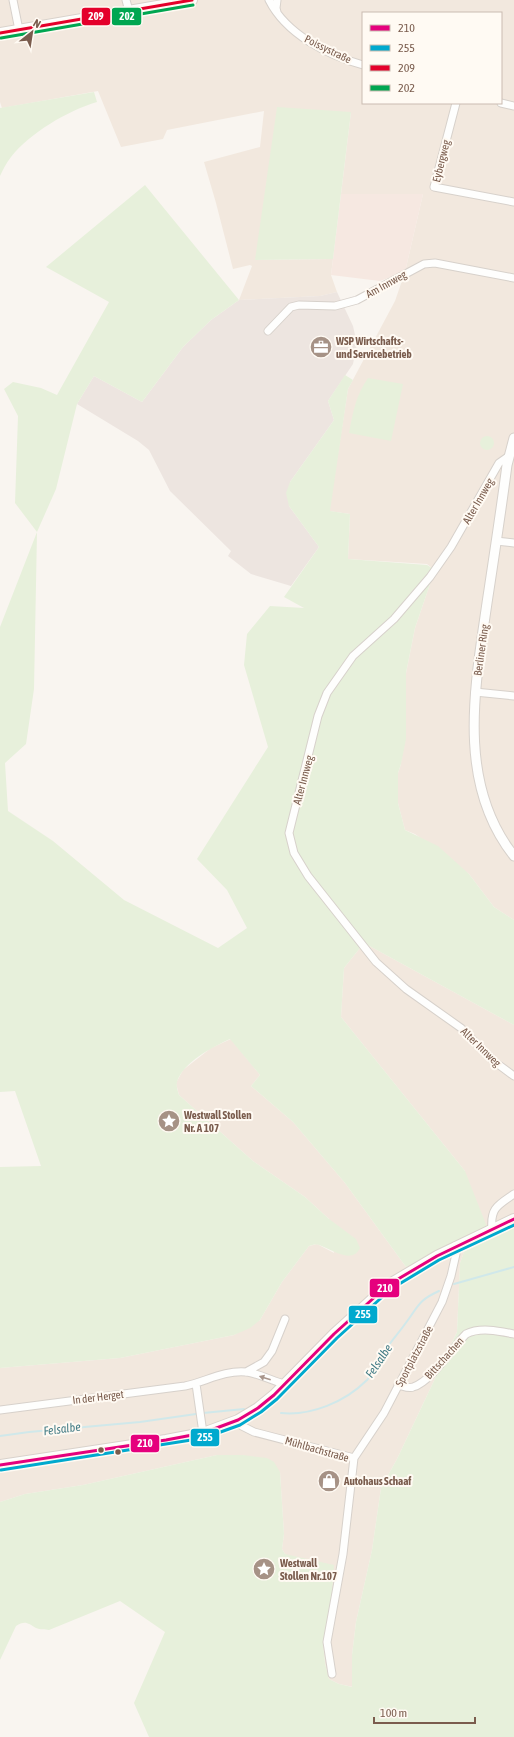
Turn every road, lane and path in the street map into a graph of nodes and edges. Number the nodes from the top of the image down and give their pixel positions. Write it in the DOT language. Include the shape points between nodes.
graph roads {
  1 [pos="13,0"];
  2 [pos="126,0"];
  3 [pos="192,0"];
  4 [pos="269,0"];
  5 [pos="278,0"];
  6 [pos="129,12"];
  7 [pos="277,14"];
  8 [pos="19,30"];
  9 [pos="0,33"];
  10 [pos="362,64"];
  11 [pos="502,103"];
  12 [pos="456,104"];
  13 [pos="514,106"];
  14 [pos="514,202"];
  15 [pos="514,278"];
  16 [pos="268,331"];
  17 [pos="514,438"];
  18 [pos="509,456"];
  19 [pos="496,541"];
  20 [pos="514,543"];
  21 [pos="475,692"];
  22 [pos="514,696"];
  23 [pos="514,856"];
  24 [pos="514,1076"];
  25 [pos="514,1194"];
  26 [pos="514,1220"];
  27 [pos="492,1229"];
  28 [pos="455,1246"];
  29 [pos="285,1319"];
  30 [pos="514,1334"];
  31 [pos="246,1372"];
  32 [pos="196,1384"];
  33 [pos="284,1384"];
  34 [pos="398,1385"];
  35 [pos="0,1410"];
  36 [pos="238,1420"];
  37 [pos="203,1433"];
  38 [pos="354,1458"];
  39 [pos="0,1465"];
  40 [pos="332,1674"];
  1 -- 8 [label="street"];
  2 -- 6 [label="street"];
  3 -- 6 [label="main road"];
  4 -- 7 [label="street, Poissystraße"];
  5 -- 7 [label="street"];
  6 -- 8 [label="main road"];
  7 -- 10 [label="street, Poissystraße" via="290,27 316,45"];
  8 -- 9 [label="main road"];
  11 -- 13 [label="street"];
  12 -- 14 [label="street, Eybergweg" via="434,187"];
  15 -- 16 [label="street, Am Innweg" via="435,263 424,264 345,304 291,307"];
  17 -- 18 [label="street, Berliner Ring"];
  18 -- 19 [label="street, Berliner Ring"];
  18 -- 24 [label="street, Alter Innweg" via="499,463 451,547 430,577 394,619 353,656 327,693 318,716 289,833 294,853 308,876 376,962 406,989 461,1028 495,1062"];
  19 -- 20 [label="street"];
  19 -- 21 [label="street, Berliner Ring"];
  21 -- 22 [label="street"];
  21 -- 23 [label="street, Berliner Ring" via="474,730 479,782 494,823"];
  25 -- 27 [label="street" via="493,1211"];
  26 -- 27 [label="main road"];
  27 -- 28 [label="main road"];
  28 -- 33 [label="main road" via="407,1273 378,1294"];
  28 -- 34 [label="street, Sportplatzstraße" via="454,1265 444,1297"];
  29 -- 31 [label="street, In der Herget" via="264,1362"];
  30 -- 34 [label="street, Bittschachen" via="471,1331 420,1383 408,1388"];
  31 -- 32 [label="street, In der Herget" via="220,1374"];
  33 -- 31 [label="street, In der Herget, one-way"];
  32 -- 35 [label="street, In der Herget"];
  32 -- 37 [label="street"];
  33 -- 36 [label="main road" via="267,1401"];
  34 -- 38 [label="street, Sportplatzstraße" via="376,1426"];
  36 -- 37 [label="main road"];
  36 -- 38 [label="street, Mühlbachstraße" via="242,1426 254,1432"];
  37 -- 39 [label="main road"];
  38 -- 40 [label="street, Mühlbachstraße" via="343,1554 327,1642"];
}
